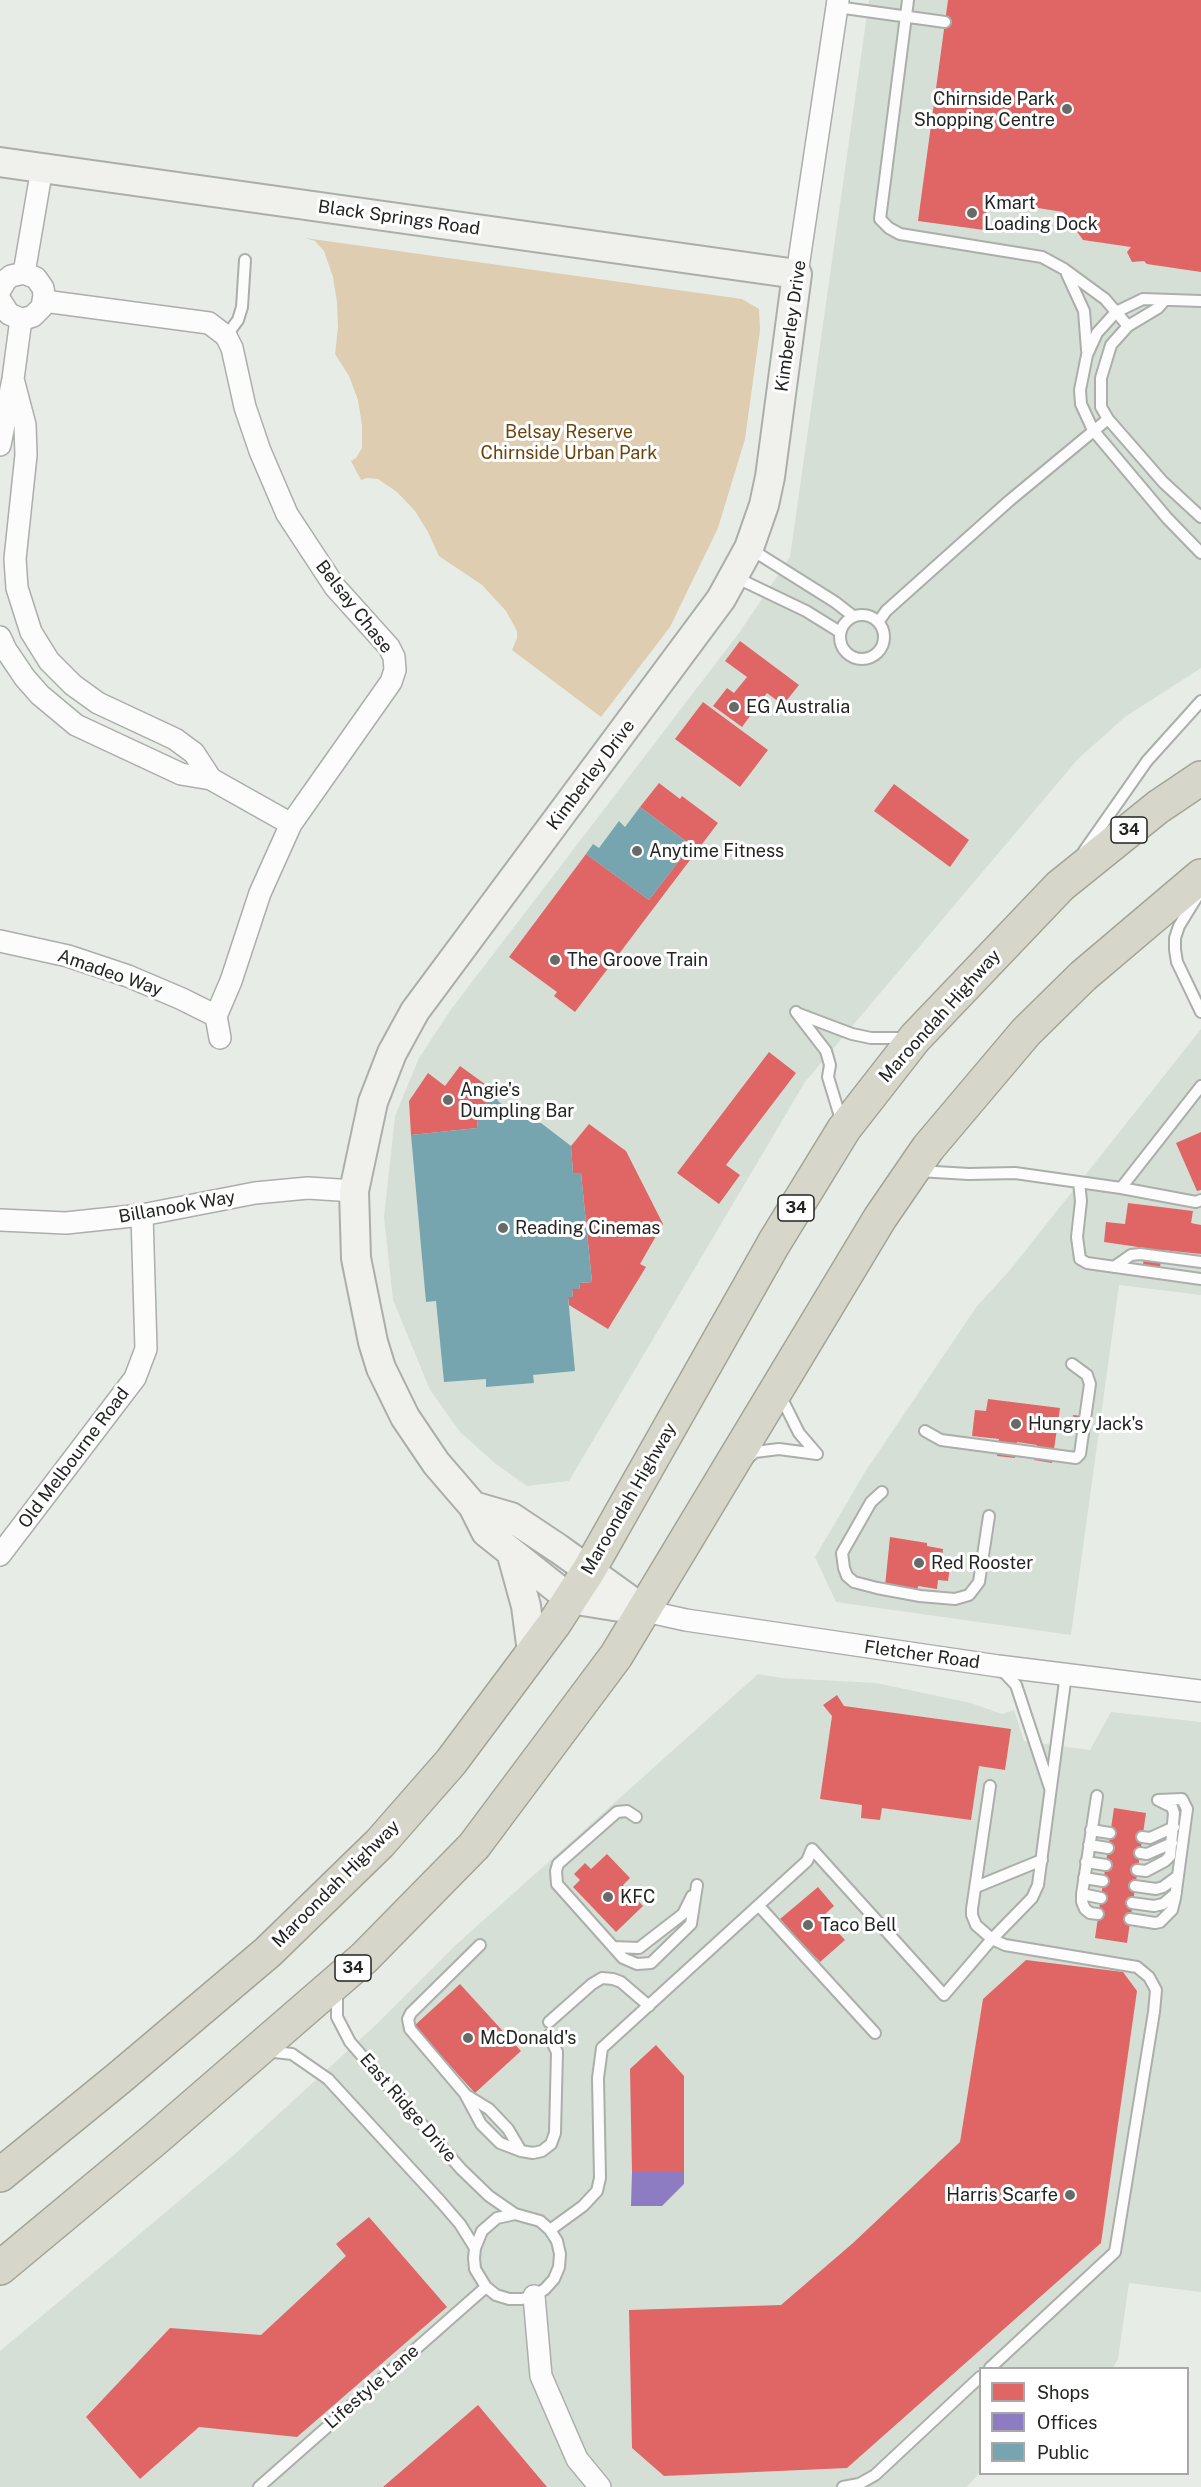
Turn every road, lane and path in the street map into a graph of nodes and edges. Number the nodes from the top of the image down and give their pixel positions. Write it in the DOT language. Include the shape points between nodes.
graph roads {
  1 [pos="908,0"];
  2 [pos="838,4"];
  3 [pos="906,17"];
  4 [pos="945,22"];
  5 [pos="0,162"];
  6 [pos="42,168"];
  7 [pos="245,260"];
  8 [pos="1064,269"];
  9 [pos="24,273"];
  10 [pos="798,274"];
  11 [pos="0,291"];
  12 [pos="0,300"];
  13 [pos="44,301"];
  14 [pos="1164,301"];
  15 [pos="1201,301"];
  16 [pos="1116,312"];
  17 [pos="21,319"];
  18 [pos="1128,326"];
  19 [pos="226,336"];
  20 [pos="1088,355"];
  21 [pos="13,379"];
  22 [pos="1108,419"];
  23 [pos="1093,430"];
  24 [pos="0,445"];
  25 [pos="1201,517"];
  26 [pos="749,548"];
  27 [pos="1201,553"];
  28 [pos="734,576"];
  29 [pos="853,616"];
  30 [pos="879,621"];
  31 [pos="840,632"];
  32 [pos="0,636"];
  33 [pos="1201,701"];
  34 [pos="1201,778"];
  35 [pos="211,779"];
  36 [pos="291,824"];
  37 [pos="1201,876"];
  38 [pos="1060,886"];
  39 [pos="1201,890"];
  40 [pos="0,941"];
  41 [pos="1201,1012"];
  42 [pos="216,1016"];
  43 [pos="220,1038"];
  44 [pos="915,1038"];
  45 [pos="1201,1086"];
  46 [pos="844,1129"];
  47 [pos="914,1170"];
  48 [pos="1079,1182"];
  49 [pos="1121,1188"];
  50 [pos="354,1191"];
  51 [pos="1201,1200"];
  52 [pos="142,1215"];
  53 [pos="0,1220"];
  54 [pos="1201,1262"];
  55 [pos="1114,1266"];
  56 [pos="1201,1279"];
  57 [pos="1072,1364"];
  58 [pos="778,1389"];
  59 [pos="925,1431"];
  60 [pos="723,1477"];
  61 [pos="882,1492"];
  62 [pos="473,1506"];
  63 [pos="989,1516"];
  64 [pos="0,1555"];
  65 [pos="512,1555"];
  66 [pos="589,1570"];
  67 [pos="570,1599"];
  68 [pos="645,1611"];
  69 [pos="532,1652"];
  70 [pos="998,1666"];
  71 [pos="1066,1674"];
  72 [pos="1201,1691"];
  73 [pos="990,1786"];
  74 [pos="1051,1791"];
  75 [pos="1096,1796"];
  76 [pos="636,1817"];
  77 [pos="1174,1827"];
  78 [pos="1091,1830"];
  79 [pos="1110,1833"];
  80 [pos="1142,1837"];
  81 [pos="1172,1843"];
  82 [pos="1089,1845"];
  83 [pos="1108,1848"];
  84 [pos="1140,1853"];
  85 [pos="1042,1860"];
  86 [pos="1086,1862"];
  87 [pos="1106,1865"];
  88 [pos="1137,1870"];
  89 [pos="1178,1876"];
  90 [pos="1084,1878"];
  91 [pos="1103,1881"];
  92 [pos="1135,1886"];
  93 [pos="976,1887"];
  94 [pos="1176,1893"];
  95 [pos="1082,1894"];
  96 [pos="1101,1898"];
  97 [pos="1132,1903"];
  98 [pos="759,1906"];
  99 [pos="1098,1914"];
  100 [pos="1130,1919"];
  101 [pos="992,1939"];
  102 [pos="480,1945"];
  103 [pos="613,1947"];
  104 [pos="338,1981"];
  105 [pos="649,2006"];
  106 [pos="549,2022"];
  107 [pos="875,2033"];
  108 [pos="549,2035"];
  109 [pos="259,2050"];
  110 [pos="466,2095"];
  111 [pos="521,2151"];
  112 [pos="0,2175"];
  113 [pos="515,2214"];
  114 [pos="550,2229"];
  115 [pos="474,2248"];
  116 [pos="0,2268"];
  117 [pos="486,2287"];
  118 [pos="534,2296"];
  119 [pos="991,2367"];
  120 [pos="979,2380"];
  121 [pos="258,2487"];
  122 [pos="600,2487"];
  123 [pos="843,2487"];
  1 -- 3 [label="lane"];
  2 -- 3 [label="lane"];
  2 -- 10 [label="street, Kimberley Drive"];
  3 -- 4 [label="lane"];
  3 -- 8 [label="lane" via="880,219 900,234 1033,255"];
  5 -- 6 [label="main road, Black Springs Road"];
  6 -- 9 [label="street"];
  6 -- 10 [label="main road, Black Springs Road"];
  7 -- 19 [label="lane" via="242,307"];
  8 -- 16 [label="lane" via="1105,299"];
  8 -- 20 [label="lane" via="1084,310"];
  9 -- 11 [label="street" via="11,276"];
  9 -- 13 [label="street" via="40,283"];
  10 -- 26 [label="main road, Kimberley Drive" via="770,477"];
  12 -- 17 [label="street" via="9,314"];
  13 -- 17 [label="street" via="33,316"];
  13 -- 19 [label="street" via="209,323"];
  14 -- 15 [label="lane"];
  14 -- 16 [label="lane" via="1143,299"];
  14 -- 18 [label="lane"];
  16 -- 18 [label="lane"];
  16 -- 20 [label="lane" via="1097,333"];
  17 -- 21 [label="street"];
  18 -- 22 [label="lane" via="1111,345 1101,378 1101,407"];
  19 -- 36 [label="street, Belsay Chase" via="260,451 287,514 336,587 394,657 391,682"];
  20 -- 23 [label="lane" via="1080,390 1081,404"];
  21 -- 24 [label="street"];
  21 -- 35 [label="street" via="25,425 26,455 16,578 21,606 32,632 49,661 73,685 98,703 175,739 194,753"];
  22 -- 23 [label="lane"];
  22 -- 25 [label="lane" via="1163,482"];
  23 -- 27 [label="lane"];
  23 -- 30 [label="lane"];
  26 -- 28 [label="main road, Kimberley Drive"];
  26 -- 29 [label="lane"];
  28 -- 31 [label="lane"];
  28 -- 50 [label="main road, Kimberley Drive" via="625,731 415,1011 392,1053 374,1102"];
  29 -- 30 [label="lane" via="867,615"];
  29 -- 31 [label="lane"];
  30 -- 31 [label="lane" via="884,642 878,653 868,658 846,652"];
  32 -- 35 [label="street" via="25,678 76,725 181,774"];
  33 -- 38 [label="lane" via="1147,762"];
  34 -- 38 [label="highway, Maroondah Highway / 34" via="1158,807"];
  35 -- 36 [label="street"];
  36 -- 42 [label="street, Belsay Chase" via="260,893"];
  37 -- 47 [label="highway, 34" via="1083,976 1026,1032 965,1102"];
  38 -- 44 [label="highway, Maroondah Highway / 34"];
  39 -- 41 [label="lane" via="1175,938 1177,962"];
  40 -- 42 [label="street, Amadeo Way" via="68,956 128,976"];
  42 -- 43 [label="street"];
  44 -- 46 [label="highway, Maroondah Highway / 34"];
  44 -- 46 [label="lane" via="852,1034 796,1012 826,1051 828,1077"];
  45 -- 49 [label="lane"];
  46 -- 66 [label="highway, Maroondah Highway / 34"];
  47 -- 48 [label="lane" via="1015,1173"];
  47 -- 58 [label="highway, 34" via="880,1218"];
  48 -- 49 [label="lane"];
  48 -- 55 [label="lane" via="1080,1259"];
  49 -- 51 [label="lane"];
  50 -- 52 [label="street, Billanook Way" via="308,1188 255,1193"];
  50 -- 62 [label="main road, Kimberley Drive" via="356,1258 381,1368 405,1417 436,1463"];
  52 -- 53 [label="street, Billanook Way" via="66,1224"];
  52 -- 64 [label="street, Old Melbourne Road" via="146,1349 135,1378"];
  54 -- 55 [label="lane" via="1140,1254"];
  55 -- 56 [label="lane"];
  57 -- 59 [label="lane" via="1087,1375 1089,1384 1080,1455 1076,1458 941,1440"];
  58 -- 60 [label="highway, 34"];
  58 -- 60 [label="lane" via="799,1433 817,1455 779,1449 754,1452"];
  60 -- 68 [label="highway, 34"];
  61 -- 63 [label="lane" via="871,1502 842,1553 847,1576 854,1582 878,1588 955,1599 969,1595 979,1582"];
  62 -- 65 [label="main road, Kimberley Drive" via="486,1532"];
  62 -- 66 [label="main road" via="511,1517"];
  65 -- 67 [label="main road, Kimberley Drive"];
  65 -- 69 [label="main road" via="526,1606"];
  66 -- 67 [label="highway, Maroondah Highway / 34"];
  66 -- 68 [label="main road"];
  67 -- 68 [label="main road, Kimberley Drive"];
  67 -- 69 [label="highway, Maroondah Highway / 34"];
  68 -- 70 [label="street, Fletcher Road"];
  68 -- 104 [label="highway, 34" via="603,1674 474,1846"];
  69 -- 112 [label="highway, Maroondah Highway / 34" via="451,1762 380,1843 268,1952"];
  70 -- 71 [label="street, Fletcher Road"];
  70 -- 74 [label="lane" via="1016,1686"];
  71 -- 72 [label="street, Fletcher Road"];
  71 -- 74 [label="lane"];
  73 -- 93 [label="lane"];
  74 -- 85 [label="lane"];
  75 -- 78 [label="lane"];
  76 -- 103 [label="lane" via="627,1811 617,1812 558,1863 556,1871 557,1884"];
  77 -- 80 [label="lane" via="1150,1838"];
  77 -- 81 [label="lane"];
  77 -- 89 [label="lane" via="1172,1807 1158,1800 1178,1798 1186,1804"];
  78 -- 79 [label="lane"];
  78 -- 82 [label="lane"];
  81 -- 84 [label="lane" via="1147,1854"];
  81 -- 88 [label="lane" via="1165,1861 1146,1871"];
  82 -- 83 [label="lane"];
  82 -- 86 [label="lane"];
  85 -- 93 [label="lane"];
  85 -- 101 [label="lane" via="1032,1898"];
  86 -- 87 [label="lane"];
  86 -- 90 [label="lane"];
  89 -- 92 [label="lane" via="1163,1887"];
  89 -- 94 [label="lane"];
  90 -- 91 [label="lane"];
  90 -- 95 [label="lane"];
  93 -- 101 [label="lane" via="972,1915"];
  94 -- 97 [label="lane" via="1163,1904"];
  94 -- 100 [label="lane" via="1172,1910 1160,1922"];
  95 -- 96 [label="lane"];
  95 -- 99 [label="lane" via="1085,1909"];
  98 -- 101 [label="lane" via="807,1861 812,1849 944,1995"];
  98 -- 105 [label="lane"];
  98 -- 107 [label="lane"];
  101 -- 119 [label="lane" via="1028,1950 1137,1966 1155,1990 1115,2252"];
  102 -- 110 [label="lane" via="408,2019 410,2029"];
  103 -- 103 [label="lane" via="639,1948 683,1914 697,1885 691,1924 651,1963 638,1964 623,1958"];
  104 -- 109 [label="highway, 34"];
  104 -- 113 [label="lane, East Ridge Drive" via="337,2017 350,2042 461,2169"];
  105 -- 106 [label="lane" via="621,1982 602,1978"];
  105 -- 114 [label="lane" via="602,2048 597,2191"];
  108 -- 111 [label="lane" via="556,2052 555,2133 551,2144 542,2151"];
  109 -- 115 [label="lane, East Ridge Drive" via="292,2054 328,2079 441,2202"];
  109 -- 116 [label="highway, 34"];
  110 -- 111 [label="lane" via="489,2109"];
  110 -- 111 [label="lane" via="481,2124 500,2143"];
  113 -- 114 [label="lane" via="540,2221"];
  113 -- 115 [label="lane" via="497,2218 482,2231"];
  114 -- 118 [label="lane" via="557,2241 559,2267 550,2284"];
  115 -- 117 [label="lane" via="475,2269"];
  117 -- 118 [label="lane" via="509,2299"];
  117 -- 121 [label="lane, Lifestyle Lane"];
  118 -- 122 [label="street" via="541,2376 577,2459"];
  120 -- 123 [label="lane" via="875,2475"];
}
